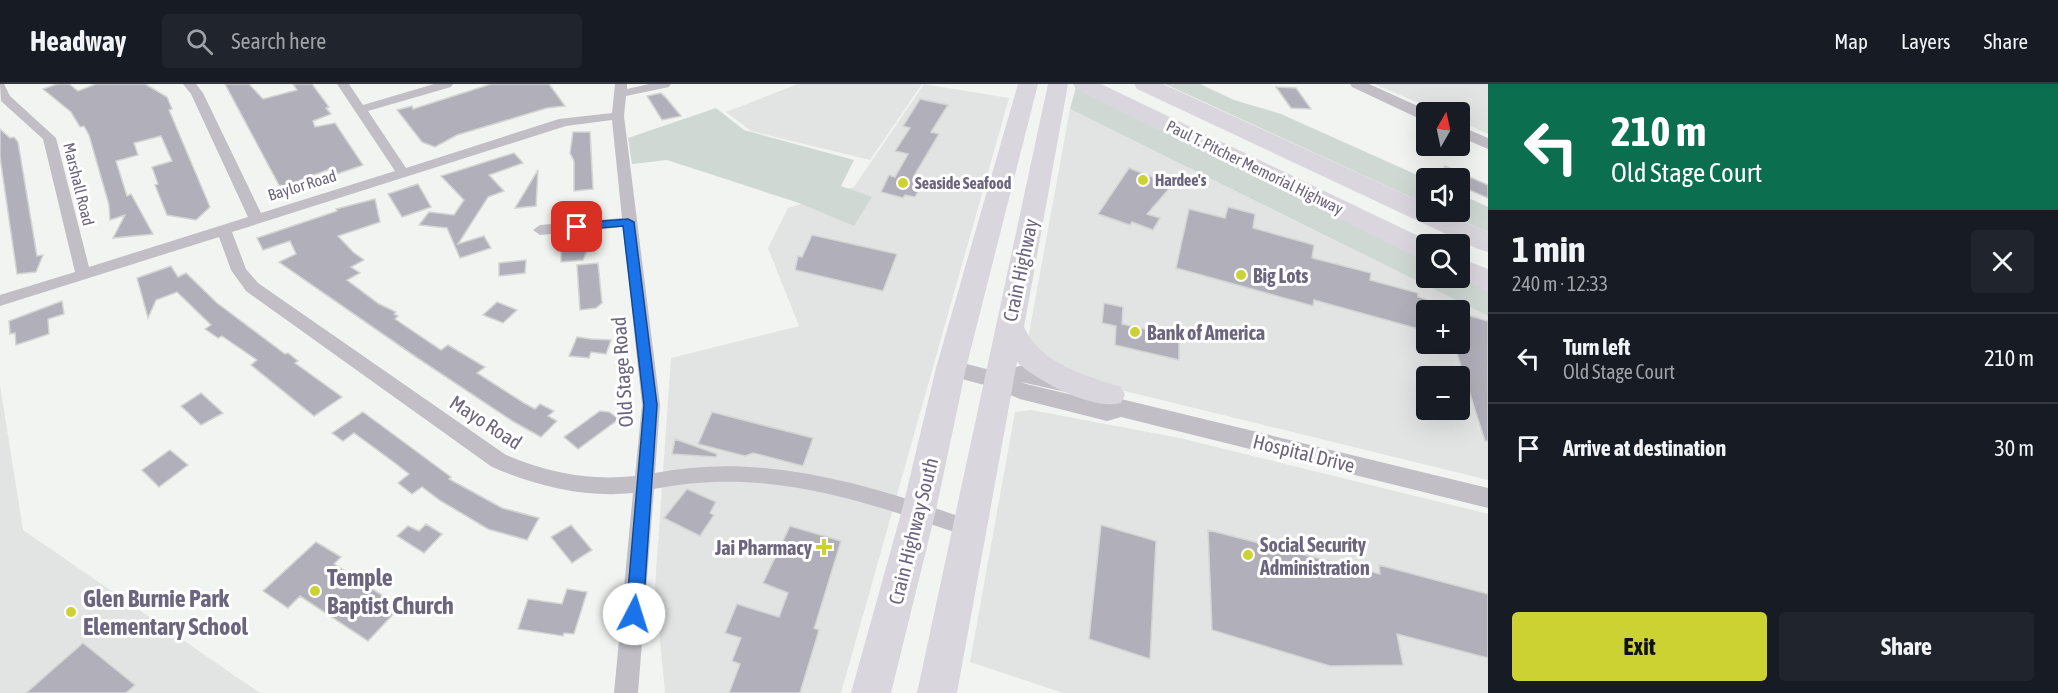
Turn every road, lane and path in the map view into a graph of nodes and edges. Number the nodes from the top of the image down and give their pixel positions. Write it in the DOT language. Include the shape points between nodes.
graph roads {
  1 [pos="189,84"];
  2 [pos="343,84"];
  3 [pos="447,84"];
  4 [pos="665,84"];
  5 [pos="1028,84"];
  6 [pos="1058,84"];
  7 [pos="1145,84"];
  8 [pos="1357,84"];
  9 [pos="0,85"];
  10 [pos="1086,85"];
  11 [pos="620,89"];
  12 [pos="362,109"];
  13 [pos="1416,111"];
  14 [pos="618,116"];
  15 [pos="1470,136"];
  16 [pos="1488,144"];
  17 [pos="402,172"];
  18 [pos="256,218"];
  19 [pos="628,222"];
  20 [pos="223,229"];
  21 [pos="540,230"];
  22 [pos="1488,243"];
  23 [pos="1416,246"];
  24 [pos="1470,272"];
  25 [pos="83,273"];
  26 [pos="1488,281"];
  27 [pos="0,301"];
  28 [pos="1009,324"];
  29 [pos="951,368"];
  30 [pos="998,380"];
  31 [pos="1115,402"];
  32 [pos="646,483"];
  33 [pos="1488,498"];
  34 [pos="919,510"];
  35 [pos="971,529"];
  36 [pos="626,693"];
  37 [pos="871,693"];
  38 [pos="937,693"];
  1 -- 18 [label="street"];
  2 -- 12 [label="street"];
  3 -- 12 [label="street"];
  4 -- 11 [label="street"];
  5 -- 29 [label="main road, Crain Highway"];
  6 -- 28 [label="main road, Crain Highway"];
  7 -- 22 [label="highway, Paul T. Pitcher Memorial Highway"];
  8 -- 13 [label="street"];
  9 -- 25 [label="street, Marshall Road" via="5,98 49,138"];
  10 -- 23 [label="highway, Paul T. Pitcher Memorial Highway"];
  11 -- 14 [label="street, Old Stage Road"];
  12 -- 17 [label="street"];
  14 -- 17 [label="street, Baylor Road" via="564,122"];
  14 -- 19 [label="street, Old Stage Road"];
  15 -- 16 [label="street"];
  17 -- 18 [label="street, Baylor Road"];
  18 -- 20 [label="street, Baylor Road"];
  19 -- 21 [label="street"];
  19 -- 32 [label="street, Old Stage Road" via="651,405"];
  20 -- 25 [label="street, Baylor Road"];
  20 -- 32 [label="street, Mayo Road" via="239,270 252,287 500,461 564,482 594,486"];
  24 -- 26 [label="highway"];
  25 -- 27 [label="street, Baylor Road"];
  28 -- 30 [label="main road, Crain Highway"];
  28 -- 31 [label="main road" via="1024,353 1038,365"];
  29 -- 30 [label="street, Hospital Drive"];
  29 -- 34 [label="main road, Crain Highway South"];
  30 -- 31 [label="street, Hospital Drive" via="1020,391 1107,412"];
  30 -- 35 [label="main road, Crain Highway"];
  31 -- 33 [label="street, Hospital Drive"];
  32 -- 34 [label="street, Mayo Road" via="696,474 757,475 866,494"];
  32 -- 36 [label="street, Old Stage Road"];
  34 -- 35 [label="street, Mayo Road"];
  34 -- 37 [label="main road, Crain Highway South"];
  35 -- 38 [label="main road"];
}
